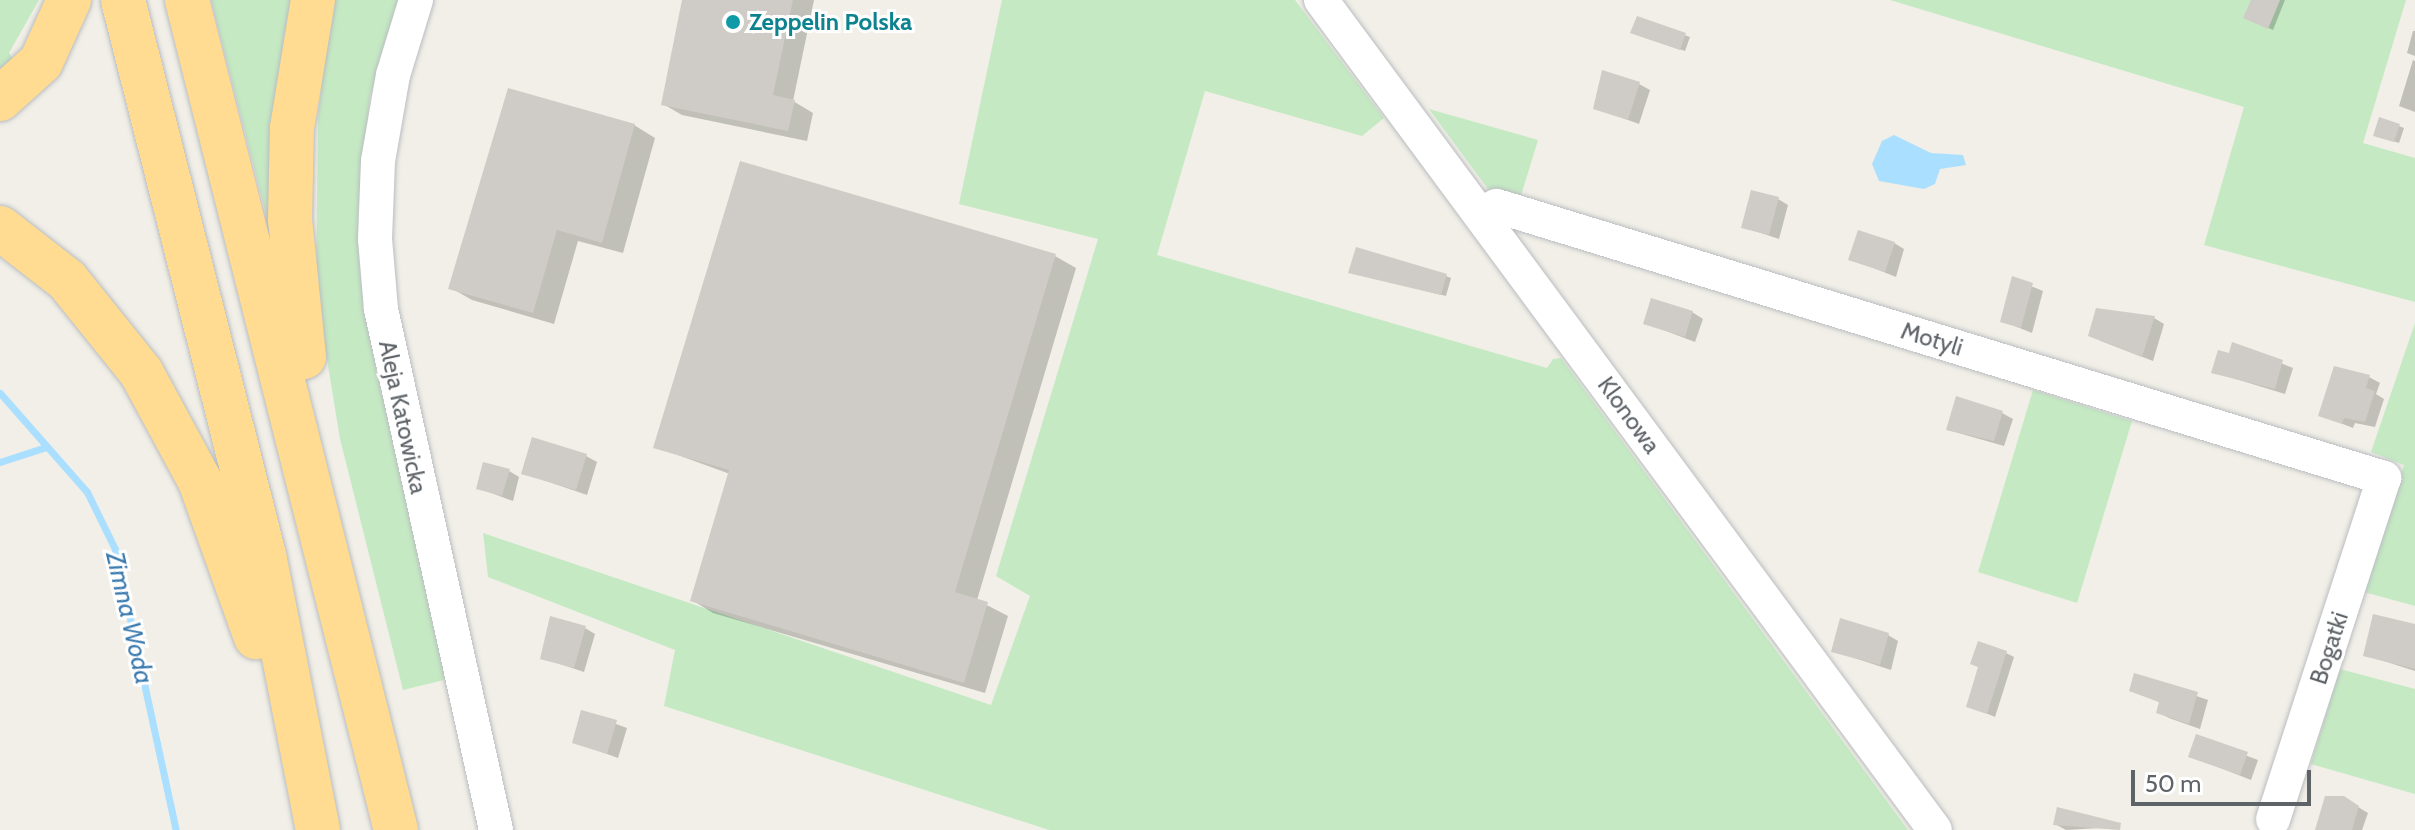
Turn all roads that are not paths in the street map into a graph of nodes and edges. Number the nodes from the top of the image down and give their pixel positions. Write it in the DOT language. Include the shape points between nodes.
graph roads {
  1 [pos="69,0"];
  2 [pos="123,0"];
  3 [pos="187,0"];
  4 [pos="313,0"];
  5 [pos="416,0"];
  6 [pos="1321,0"];
  7 [pos="0,99"];
  8 [pos="1481,213"];
  9 [pos="0,228"];
  10 [pos="2384,478"];
  11 [pos="326,542"];
  12 [pos="2273,819"];
  13 [pos="317,824"];
  14 [pos="396,830"];
  15 [pos="496,830"];
  16 [pos="1935,830"];
  1 -- 7 [label="highway" via="41,62"];
  2 -- 13 [label="highway" via="264,555"];
  3 -- 11 [label="highway"];
  4 -- 11 [label="highway" via="292,128 290,220"];
  5 -- 15 [label="street, Aleja Katowicka" via="393,75 378,161 375,239 381,309"];
  6 -- 8 [label="street, Klonowa"];
  8 -- 10 [label="street, Motyli" via="1497,206"];
  8 -- 16 [label="street, Klonowa"];
  9 -- 13 [label="highway" via="42,258 94,310 141,372 174,429 215,516"];
  10 -- 12 [label="street, Bogatki"];
  11 -- 14 [label="highway"];
}
